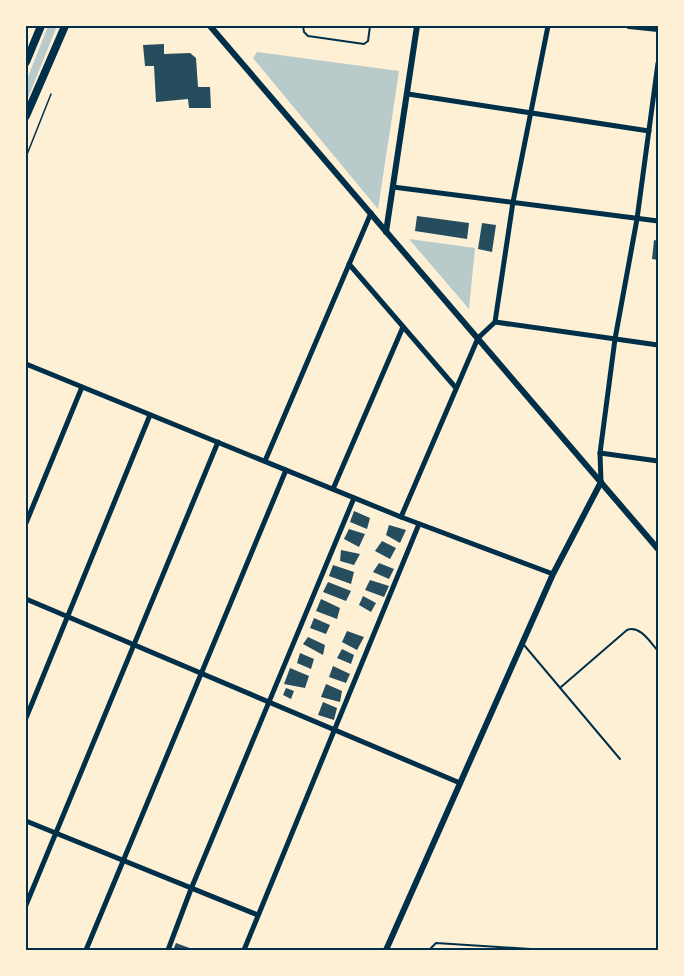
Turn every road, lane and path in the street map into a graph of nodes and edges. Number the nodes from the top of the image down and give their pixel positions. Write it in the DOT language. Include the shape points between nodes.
graph roads {
  1 [pos="41,26"];
  2 [pos="65,26"];
  3 [pos="210,26"];
  4 [pos="303,26"];
  5 [pos="370,26"];
  6 [pos="417,26"];
  7 [pos="548,26"];
  8 [pos="629,26"];
  9 [pos="658,29"];
  10 [pos="26,62"];
  11 [pos="658,63"];
  12 [pos="51,94"];
  13 [pos="408,94"];
  14 [pos="531,114"];
  15 [pos="26,116"];
  16 [pos="649,131"];
  17 [pos="26,157"];
  18 [pos="393,187"];
  19 [pos="513,202"];
  20 [pos="371,213"];
  21 [pos="637,219"];
  22 [pos="658,221"];
  23 [pos="386,232"];
  24 [pos="349,264"];
  25 [pos="495,322"];
  26 [pos="404,327"];
  27 [pos="478,338"];
  28 [pos="615,339"];
  29 [pos="658,345"];
  30 [pos="26,364"];
  31 [pos="82,387"];
  32 [pos="456,388"];
  33 [pos="150,415"];
  34 [pos="218,442"];
  35 [pos="600,453"];
  36 [pos="264,461"];
  37 [pos="658,461"];
  38 [pos="286,470"];
  39 [pos="601,482"];
  40 [pos="333,489"];
  41 [pos="354,498"];
  42 [pos="401,517"];
  43 [pos="26,523"];
  44 [pos="419,524"];
  45 [pos="658,549"];
  46 [pos="553,574"];
  47 [pos="26,599"];
  48 [pos="68,617"];
  49 [pos="522,643"];
  50 [pos="134,645"];
  51 [pos="658,649"];
  52 [pos="201,674"];
  53 [pos="560,688"];
  54 [pos="269,702"];
  55 [pos="26,718"];
  56 [pos="335,730"];
  57 [pos="620,759"];
  58 [pos="460,783"];
  59 [pos="26,821"];
  60 [pos="55,834"];
  61 [pos="123,861"];
  62 [pos="191,889"];
  63 [pos="26,905"];
  64 [pos="258,915"];
  65 [pos="86,951"];
  66 [pos="168,951"];
  67 [pos="244,951"];
  68 [pos="386,951"];
  69 [pos="429,951"];
  70 [pos="546,951"];
  1 -- 10 [label="main road"];
  2 -- 15 [label="main road"];
  3 -- 20 [label="street"];
  4 -- 5 [label="lane" via="308,36 364,44"];
  6 -- 13 [label="street"];
  7 -- 14 [label="street"];
  8 -- 9 [label="street"];
  11 -- 16 [label="street"];
  12 -- 17 [label="path"];
  13 -- 14 [label="street"];
  13 -- 18 [label="street"];
  14 -- 16 [label="street"];
  14 -- 19 [label="street"];
  16 -- 21 [label="street"];
  18 -- 19 [label="street"];
  18 -- 23 [label="street"];
  19 -- 21 [label="street"];
  19 -- 25 [label="street"];
  20 -- 23 [label="street"];
  20 -- 24 [label="street"];
  21 -- 22 [label="street"];
  21 -- 28 [label="street"];
  23 -- 27 [label="street"];
  24 -- 26 [label="street"];
  24 -- 36 [label="street"];
  25 -- 27 [label="street"];
  25 -- 28 [label="street"];
  26 -- 32 [label="street"];
  26 -- 40 [label="street"];
  27 -- 32 [label="street"];
  27 -- 39 [label="street"];
  28 -- 29 [label="street"];
  28 -- 35 [label="street"];
  30 -- 31 [label="street"];
  31 -- 33 [label="street"];
  31 -- 43 [label="street"];
  32 -- 42 [label="street"];
  33 -- 34 [label="street"];
  33 -- 48 [label="street"];
  34 -- 36 [label="street"];
  34 -- 50 [label="street"];
  35 -- 37 [label="street"];
  35 -- 39 [label="street"];
  36 -- 38 [label="street"];
  38 -- 40 [label="street"];
  38 -- 52 [label="street"];
  39 -- 45 [label="street"];
  39 -- 46 [label="street"];
  40 -- 41 [label="street"];
  41 -- 42 [label="street"];
  41 -- 54 [label="street"];
  42 -- 44 [label="street"];
  44 -- 46 [label="street"];
  44 -- 56 [label="street"];
  46 -- 49 [label="street"];
  47 -- 48 [label="street"];
  48 -- 50 [label="street"];
  48 -- 55 [label="street"];
  49 -- 53 [label="lane"];
  49 -- 58 [label="street"];
  50 -- 52 [label="street"];
  50 -- 60 [label="street"];
  51 -- 53 [label="lane" via="632,628"];
  52 -- 54 [label="street"];
  52 -- 61 [label="street"];
  53 -- 57 [label="lane"];
  54 -- 56 [label="street"];
  54 -- 62 [label="street"];
  56 -- 58 [label="street"];
  56 -- 64 [label="street"];
  58 -- 68 [label="street"];
  59 -- 60 [label="street"];
  60 -- 61 [label="street"];
  60 -- 63 [label="street"];
  61 -- 62 [label="street"];
  61 -- 65 [label="street"];
  62 -- 64 [label="street"];
  62 -- 66 [label="street"];
  64 -- 67 [label="street"];
  69 -- 70 [label="lane" via="436,943"];
}
